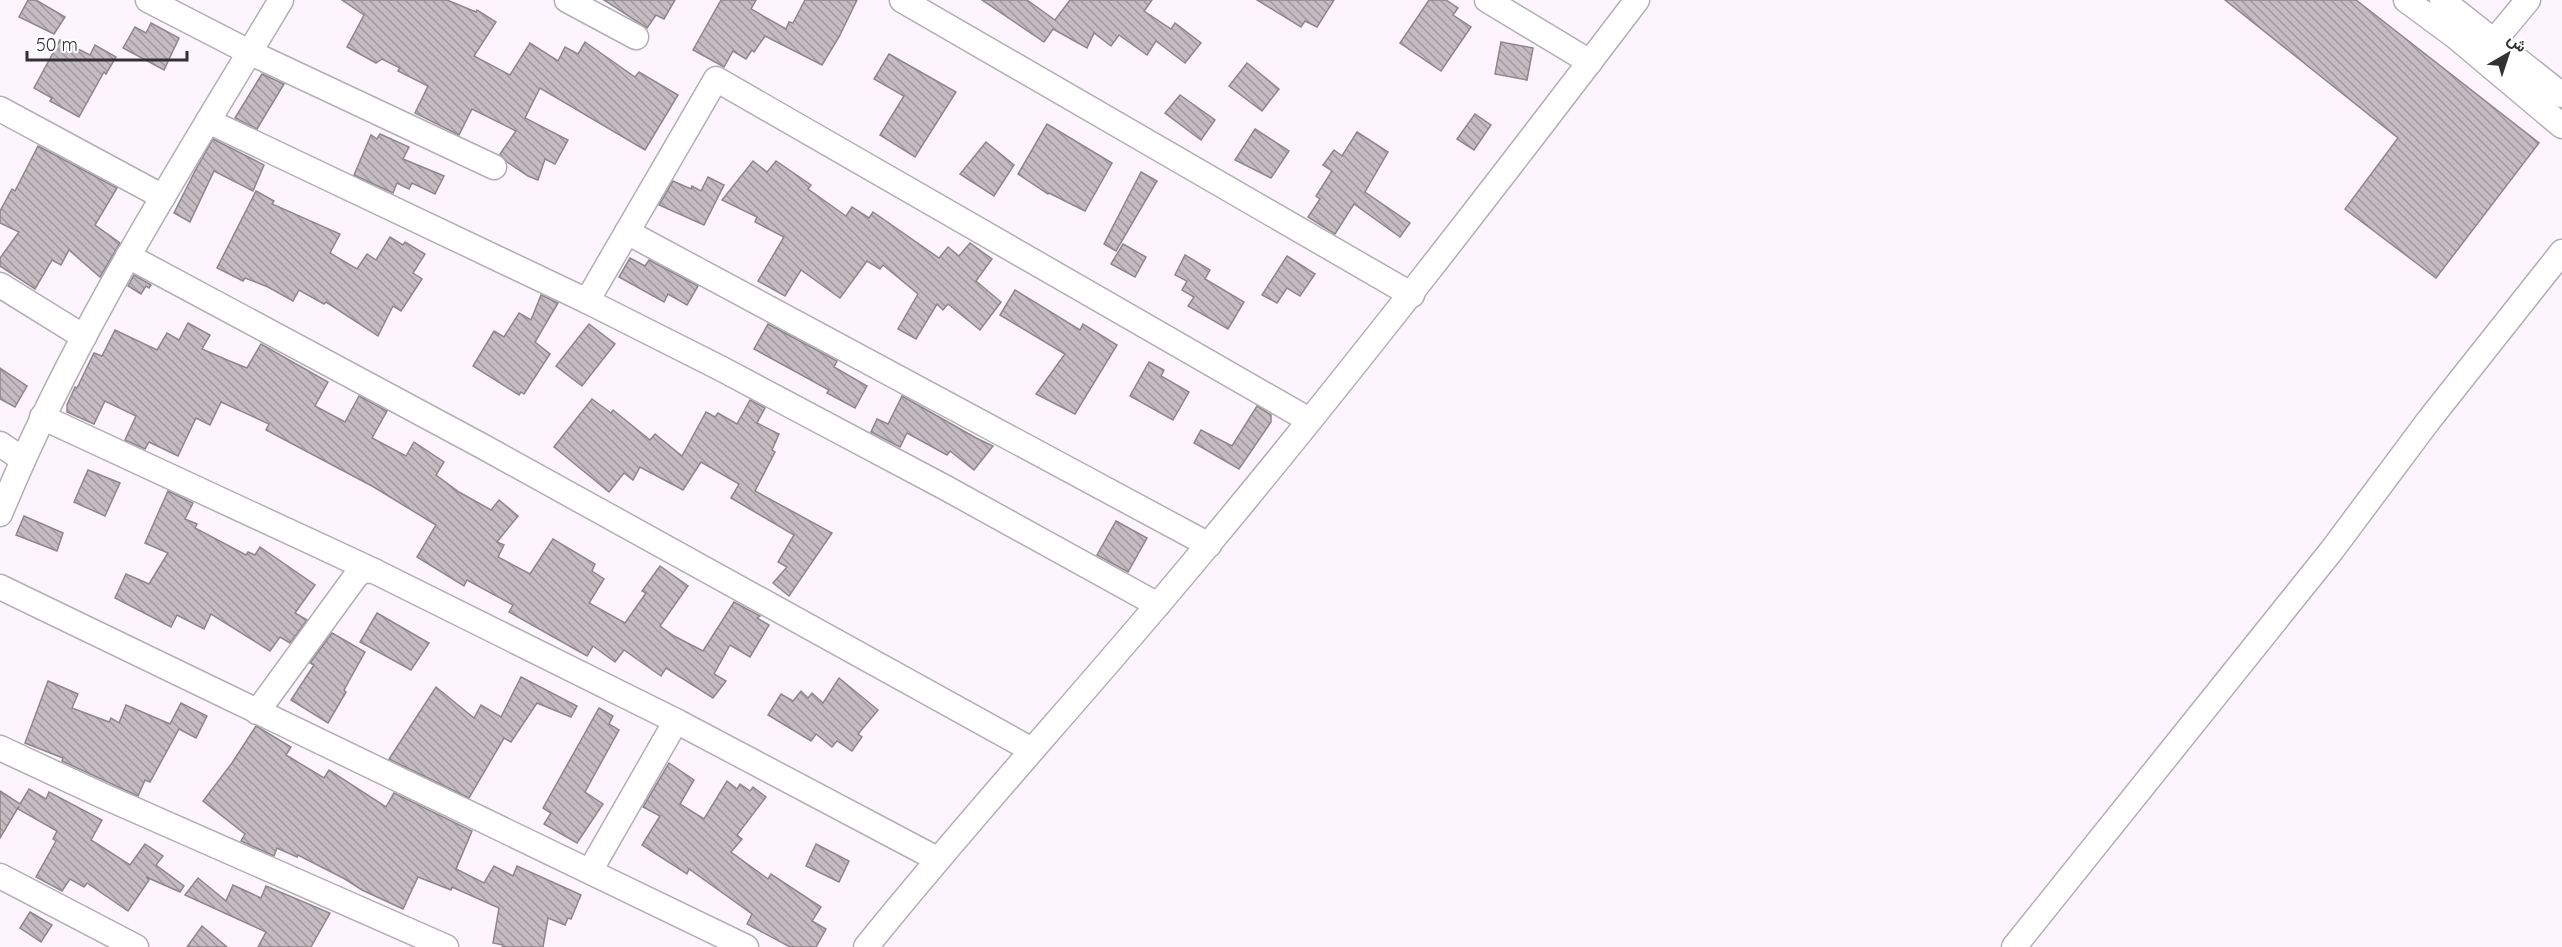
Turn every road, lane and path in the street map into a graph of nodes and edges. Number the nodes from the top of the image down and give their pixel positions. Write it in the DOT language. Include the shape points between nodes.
graph roads {
  1 [pos="148,0"];
  2 [pos="281,0"];
  3 [pos="567,0"];
  4 [pos="902,0"];
  5 [pos="1487,0"];
  6 [pos="1637,0"];
  7 [pos="2406,0"];
  8 [pos="2442,0"];
  9 [pos="2528,0"];
  10 [pos="636,37"];
  11 [pos="2494,41"];
  12 [pos="249,52"];
  13 [pos="1590,62"];
  14 [pos="2562,95"];
  15 [pos="0,110"];
  16 [pos="208,121"];
  17 [pos="2562,126"];
  18 [pos="494,167"];
  19 [pos="163,197"];
  20 [pos="627,231"];
  21 [pos="2562,252"];
  22 [pos="128,256"];
  23 [pos="0,285"];
  24 [pos="1412,295"];
  25 [pos="587,301"];
  26 [pos="84,337"];
  27 [pos="42,417"];
  28 [pos="1309,420"];
  29 [pos="0,444"];
  30 [pos="22,459"];
  31 [pos="0,514"];
  32 [pos="1209,544"];
  33 [pos="374,571"];
  34 [pos="0,587"];
  35 [pos="1158,604"];
  36 [pos="257,712"];
  37 [pos="676,722"];
  38 [pos="0,748"];
  39 [pos="1032,750"];
  40 [pos="937,859"];
  41 [pos="590,871"];
  42 [pos="0,876"];
  43 [pos="136,947"];
  44 [pos="446,947"];
  45 [pos="746,947"];
  46 [pos="866,947"];
  47 [pos="2014,947"];
  1 -- 12 [label="street"];
  2 -- 12 [label="street"];
  3 -- 10 [label="street"];
  4 -- 24 [label="street"];
  5 -- 13 [label="street"];
  6 -- 13 [label="street"];
  7 -- 17 [label="street"];
  8 -- 11 [label="street"];
  9 -- 11 [label="street"];
  11 -- 14 [label="street"];
  12 -- 16 [label="street"];
  12 -- 18 [label="street"];
  13 -- 24 [label="street"];
  15 -- 19 [label="street"];
  16 -- 19 [label="street"];
  16 -- 25 [label="street"];
  19 -- 22 [label="street"];
  20 -- 25 [label="street"];
  20 -- 28 [label="street" via="716,79"];
  20 -- 32 [label="street"];
  21 -- 47 [label="street" via="2332,550"];
  22 -- 26 [label="street"];
  22 -- 39 [label="street" via="482,446"];
  23 -- 26 [label="street"];
  24 -- 28 [label="street"];
  25 -- 35 [label="street" via="926,477"];
  26 -- 27 [label="street"];
  27 -- 30 [label="street"];
  27 -- 33 [label="street"];
  28 -- 32 [label="street"];
  29 -- 30 [label="street"];
  30 -- 31 [label="street"];
  32 -- 35 [label="street"];
  33 -- 36 [label="street" via="364,570 353,580"];
  33 -- 37 [label="street"];
  34 -- 36 [label="street"];
  35 -- 39 [label="street"];
  36 -- 41 [label="street"];
  37 -- 40 [label="street"];
  37 -- 41 [label="street"];
  38 -- 44 [label="street"];
  39 -- 40 [label="street"];
  40 -- 46 [label="street"];
  41 -- 45 [label="street"];
  42 -- 43 [label="street"];
}
